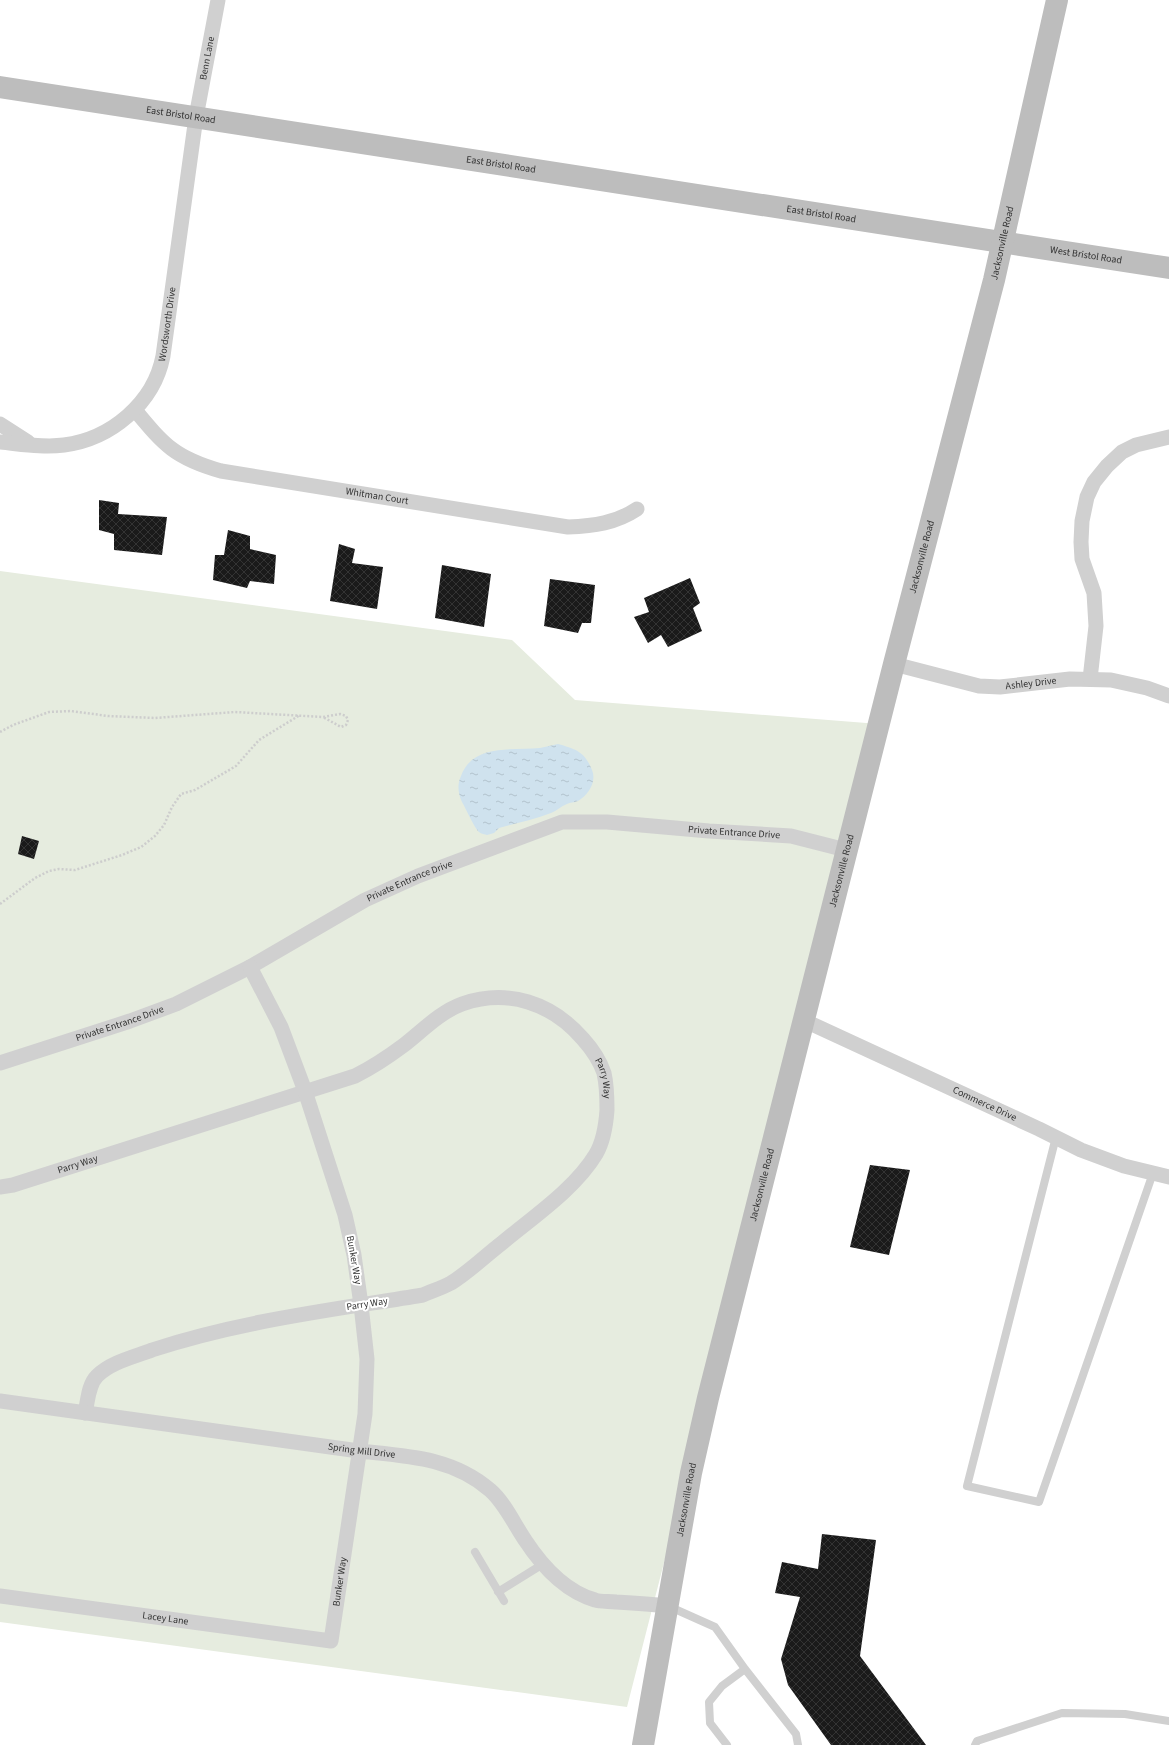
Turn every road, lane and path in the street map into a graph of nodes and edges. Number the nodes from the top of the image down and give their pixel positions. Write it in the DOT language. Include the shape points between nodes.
graph roads {
  1 [pos="218,0"];
  2 [pos="1057,0"];
  3 [pos="0,87"];
  4 [pos="196,117"];
  5 [pos="1003,242"];
  6 [pos="1169,268"];
  7 [pos="135,410"];
  8 [pos="0,424"];
  9 [pos="1169,437"];
  10 [pos="0,442"];
  11 [pos="30,444"];
  12 [pos="637,508"];
  13 [pos="894,664"];
  14 [pos="1090,679"];
  15 [pos="1169,696"];
  16 [pos="300,715"];
  17 [pos="323,717"];
  18 [pos="0,732"];
  19 [pos="846,850"];
  20 [pos="0,904"];
  21 [pos="250,967"];
  22 [pos="803,1020"];
  23 [pos="0,1063"];
  24 [pos="306,1091"];
  25 [pos="1056,1137"];
  26 [pos="1153,1173"];
  27 [pos="1169,1177"];
  28 [pos="0,1187"];
  29 [pos="361,1305"];
  30 [pos="0,1402"];
  31 [pos="85,1413"];
  32 [pos="359,1451"];
  33 [pos="474,1552"];
  34 [pos="543,1564"];
  35 [pos="498,1592"];
  36 [pos="0,1596"];
  37 [pos="504,1601"];
  38 [pos="668,1606"];
  39 [pos="331,1641"];
  40 [pos="745,1669"];
  41 [pos="1169,1721"];
  42 [pos="643,1745"];
  43 [pos="727,1745"];
  44 [pos="798,1745"];
  45 [pos="975,1745"];
  1 -- 4 [label="street, Benn Lane"];
  2 -- 5 [label="main road, Jacksonville Road"];
  3 -- 4 [label="main road, East Bristol Road"];
  4 -- 5 [label="main road, East Bristol Road"];
  4 -- 7 [label="street, Wordsworth Drive" via="161,368 152,387"];
  5 -- 6 [label="main road, West Bristol Road"];
  5 -- 13 [label="main road, Jacksonville Road"];
  7 -- 11 [label="street, Wordsworth Drive" via="113,427 87,441 63,445"];
  7 -- 12 [label="street, Whitman Court" via="161,441 175,452 221,471 568,527 606,524"];
  8 -- 11 [label="street"];
  9 -- 14 [label="street" via="1136,445 1122,452 1106,466 1087,497 1082,520 1082,559 1094,593 1096,626"];
  10 -- 11 [label="street, Wordsworth Drive"];
  13 -- 14 [label="street, Ashley Drive" via="980,686 1000,687"];
  13 -- 19 [label="main road, Jacksonville Road"];
  14 -- 15 [label="street, Ashley Drive" via="1111,680"];
  16 -- 17 [label="path"];
  16 -- 18 [label="path" via="235,712 155,718 71,711 49,712"];
  16 -- 20 [label="path" via="259,740 236,766 195,790 180,794 164,825 141,847 75,870 49,871 35,878"];
  17 -- 17 [label="path" via="340,714 348,720 346,725 340,727"];
  19 -- 21 [label="street, Private Entrance Drive" via="791,836 607,822 562,822 418,876 371,897"];
  19 -- 22 [label="main road, Jacksonville Road"];
  21 -- 23 [label="street, Private Entrance Drive" via="176,1004 123,1024"];
  21 -- 24 [label="street, Bunker Way" via="281,1027"];
  22 -- 25 [label="street, Commerce Drive"];
  22 -- 38 [label="main road, Jacksonville Road" via="708,1398 691,1472"];
  24 -- 28 [label="street, Parry Way"];
  24 -- 29 [label="street, Bunker Way" via="344,1216 354,1255"];
  24 -- 29 [label="street, Parry Way" via="355,1076 378,1065 439,1017 461,1004 486,998 514,998 553,1012 568,1022 586,1043 596,1056 603,1072 607,1093 607,1115 603,1135 596,1154 577,1179 451,1283 423,1295"];
  25 -- 26 [label="street, Commerce Drive" via="1108,1161"];
  25 -- 26 [label="lane" via="967,1486 1039,1502"];
  26 -- 27 [label="street, Commerce Drive"];
  29 -- 31 [label="street, Parry Way" via="236,1326 130,1358 108,1367 96,1377 91,1386"];
  29 -- 32 [label="street, Bunker Way" via="367,1386"];
  30 -- 31 [label="street, Spring Mill Drive"];
  31 -- 32 [label="street, Spring Mill Drive"];
  32 -- 34 [label="street, Spring Mill Drive" via="416,1457 444,1463 469,1476 491,1491"];
  32 -- 39 [label="street, Bunker Way"];
  33 -- 35 [label="lane"];
  34 -- 35 [label="lane"];
  34 -- 38 [label="street, Spring Mill Drive" via="565,1586 595,1600"];
  35 -- 37 [label="lane"];
  36 -- 39 [label="street, Lacey Lane"];
  38 -- 40 [label="lane" via="715,1627"];
  38 -- 42 [label="main road, Jacksonville Road"];
  40 -- 43 [label="lane" via="722,1686 709,1702 710,1723"];
  40 -- 44 [label="lane" via="796,1734"];
  41 -- 45 [label="lane" via="1125,1714 1062,1714 977,1741"];
}
